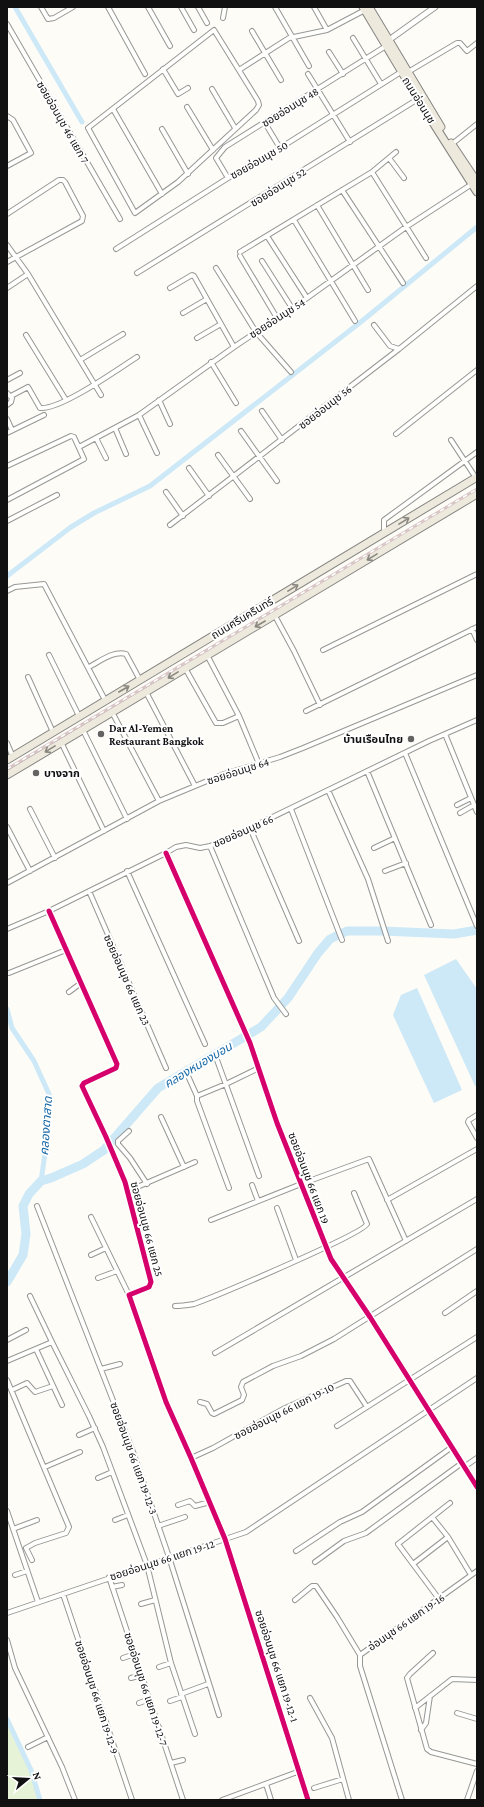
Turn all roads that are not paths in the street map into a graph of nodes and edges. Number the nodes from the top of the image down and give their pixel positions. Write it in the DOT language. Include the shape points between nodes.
graph roads {
  1 [pos="41,7"];
  2 [pos="73,7"];
  3 [pos="108,7"];
  4 [pos="148,7"];
  5 [pos="181,7"];
  6 [pos="198,7"];
  7 [pos="225,7"];
  8 [pos="275,7"];
  9 [pos="314,7"];
  10 [pos="435,7"];
  11 [pos="367,8"];
  12 [pos="65,9"];
  13 [pos="223,18"];
  14 [pos="207,23"];
  15 [pos="7,24"];
  16 [pos="194,30"];
  17 [pos="327,30"];
  18 [pos="252,31"];
  19 [pos="292,37"];
  20 [pos="353,38"];
  21 [pos="387,43"];
  22 [pos="477,43"];
  23 [pos="170,46"];
  24 [pos="330,52"];
  25 [pos="265,53"];
  26 [pos="366,59"];
  27 [pos="309,66"];
  28 [pos="163,69"];
  29 [pos="239,70"];
  30 [pos="404,72"];
  31 [pos="145,74"];
  32 [pos="308,74"];
  33 [pos="343,74"];
  34 [pos="281,80"];
  35 [pos="382,84"];
  36 [pos="188,88"];
  37 [pos="212,89"];
  38 [pos="318,90"];
  39 [pos="420,98"];
  40 [pos="187,107"];
  41 [pos="113,109"];
  42 [pos="333,115"];
  43 [pos="7,116"];
  44 [pos="265,123"];
  45 [pos="477,124"];
  46 [pos="235,128"];
  47 [pos="162,129"];
  48 [pos="350,142"];
  49 [pos="452,144"];
  50 [pos="280,148"];
  51 [pos="213,150"];
  52 [pos="396,152"];
  53 [pos="389,158"];
  54 [pos="7,166"];
  55 [pos="372,172"];
  56 [pos="188,174"];
  57 [pos="228,178"];
  58 [pos="404,178"];
  59 [pos="475,180"];
  60 [pos="342,190"];
  61 [pos="477,192"];
  62 [pos="162,194"];
  63 [pos="317,206"];
  64 [pos="7,214"];
  65 [pos="120,219"];
  66 [pos="294,220"];
  67 [pos="406,227"];
  68 [pos="267,236"];
  69 [pos="7,245"];
  70 [pos="380,246"];
  71 [pos="116,249"];
  72 [pos="17,257"];
  73 [pos="426,258"];
  74 [pos="262,261"];
  75 [pos="7,262"];
  76 [pos="353,266"];
  77 [pos="216,268"];
  78 [pos="137,273"];
  79 [pos="28,274"];
  80 [pos="330,282"];
  81 [pos="403,282"];
  82 [pos="477,286"];
  83 [pos="7,288"];
  84 [pos="170,288"];
  85 [pos="368,290"];
  86 [pos="307,298"];
  87 [pos="207,299"];
  88 [pos="292,308"];
  89 [pos="183,313"];
  90 [pos="277,318"];
  91 [pos="356,321"];
  92 [pos="221,324"];
  93 [pos="374,325"];
  94 [pos="256,332"];
  95 [pos="123,334"];
  96 [pos="26,336"];
  97 [pos="197,338"];
  98 [pos="234,346"];
  99 [pos="399,349"];
  100 [pos="137,357"];
  101 [pos="80,360"];
  102 [pos="211,362"];
  103 [pos="477,370"];
  104 [pos="291,372"];
  105 [pos="20,373"];
  106 [pos="7,380"];
  107 [pos="95,384"];
  108 [pos="9,394"];
  109 [pos="101,395"];
  110 [pos="66,400"];
  111 [pos="159,400"];
  112 [pos="236,403"];
  113 [pos="7,405"];
  114 [pos="262,411"];
  115 [pos="139,415"];
  116 [pos="44,416"];
  117 [pos="7,419"];
  118 [pos="170,424"];
  119 [pos="114,428"];
  120 [pos="12,430"];
  121 [pos="241,431"];
  122 [pos="7,433"];
  123 [pos="396,434"];
  124 [pos="96,438"];
  125 [pos="282,440"];
  126 [pos="451,440"];
  127 [pos="79,447"];
  128 [pos="477,452"];
  129 [pos="157,453"];
  130 [pos="126,454"];
  131 [pos="218,454"];
  132 [pos="260,457"];
  133 [pos="106,458"];
  134 [pos="465,460"];
  135 [pos="7,466"];
  136 [pos="189,468"];
  137 [pos="234,477"];
  138 [pos="477,477"];
  139 [pos="277,481"];
  140 [pos="166,492"];
  141 [pos="477,494"];
  142 [pos="56,495"];
  143 [pos="209,496"];
  144 [pos="250,499"];
  145 [pos="7,500"];
  146 [pos="183,516"];
  147 [pos="7,521"];
  148 [pos="170,525"];
  149 [pos="384,533"];
  150 [pos="477,574"];
  151 [pos="7,591"];
  152 [pos="275,616"];
  153 [pos="477,627"];
  154 [pos="472,629"];
  155 [pos="211,636"];
  156 [pos="477,640"];
  157 [pos="219,648"];
  158 [pos="323,650"];
  159 [pos="49,655"];
  160 [pos="207,655"];
  161 [pos="89,667"];
  162 [pos="186,668"];
  163 [pos="477,675"];
  164 [pos="28,677"];
  165 [pos="140,680"];
  166 [pos="146,692"];
  167 [pos="105,700"];
  168 [pos="320,705"];
  169 [pos="306,711"];
  170 [pos="112,712"];
  171 [pos="79,716"];
  172 [pos="239,716"];
  173 [pos="477,720"];
  174 [pos="82,730"];
  175 [pos="53,732"];
  176 [pos="445,734"];
  177 [pos="7,742"];
  178 [pos="61,742"];
  179 [pos="405,753"];
  180 [pos="10,759"];
  181 [pos="259,764"];
  182 [pos="367,771"];
  183 [pos="7,775"];
  184 [pos="195,786"];
  185 [pos="328,790"];
  186 [pos="471,798"];
  187 [pos="159,801"];
  188 [pos="458,805"];
  189 [pos="474,805"];
  190 [pos="30,809"];
  191 [pos="291,809"];
  192 [pos="460,812"];
  193 [pos="477,812"];
  194 [pos="127,819"];
  195 [pos="7,827"];
  196 [pos="250,828"];
  197 [pos="104,831"];
  198 [pos="395,838"];
  199 [pos="210,846"];
  200 [pos="374,848"];
  201 [pos="166,853"];
  202 [pos="55,858"];
  203 [pos="406,863"];
  204 [pos="30,871"];
  205 [pos="127,871"];
  206 [pos="385,871"];
  207 [pos="7,883"];
  208 [pos="88,891"];
  209 [pos="49,911"];
  210 [pos="432,925"];
  211 [pos="477,926"];
  212 [pos="7,929"];
  213 [pos="387,938"];
  214 [pos="342,940"];
  215 [pos="299,941"];
  216 [pos="66,950"];
  217 [pos="9,973"];
  218 [pos="81,983"];
  219 [pos="69,992"];
  220 [pos="286,1014"];
  221 [pos="205,1044"];
  222 [pos="217,1060"];
  223 [pos="166,1068"];
  224 [pos="258,1068"];
  225 [pos="188,1076"];
  226 [pos="226,1084"];
  227 [pos="197,1096"];
  228 [pos="477,1116"];
  229 [pos="161,1117"];
  230 [pos="129,1131"];
  231 [pos="477,1138"];
  232 [pos="477,1149"];
  233 [pos="195,1162"];
  234 [pos="184,1167"];
  235 [pos="259,1176"];
  236 [pos="147,1184"];
  237 [pos="301,1184"];
  238 [pos="252,1185"];
  239 [pos="229,1188"];
  240 [pos="128,1191"];
  241 [pos="354,1193"];
  242 [pos="477,1199"];
  243 [pos="387,1200"];
  244 [pos="258,1201"];
  245 [pos="37,1206"];
  246 [pos="277,1208"];
  247 [pos="91,1217"];
  248 [pos="211,1220"];
  249 [pos="406,1241"];
  250 [pos="326,1247"];
  251 [pos="106,1248"];
  252 [pos="477,1249"];
  253 [pos="91,1255"];
  254 [pos="296,1260"];
  255 [pos="117,1271"];
  256 [pos="98,1278"];
  257 [pos="344,1278"];
  258 [pos="477,1291"];
  259 [pos="129,1295"];
  260 [pos="30,1296"];
  261 [pos="175,1306"];
  262 [pos="445,1313"];
  263 [pos="370,1317"];
  264 [pos="26,1330"];
  265 [pos="477,1337"];
  266 [pos="7,1340"];
  267 [pos="52,1342"];
  268 [pos="36,1349"];
  269 [pos="216,1353"];
  270 [pos="7,1361"];
  271 [pos="120,1364"];
  272 [pos="102,1368"];
  273 [pos="477,1378"];
  274 [pos="7,1380"];
  275 [pos="410,1381"];
  276 [pos="53,1386"];
  277 [pos="12,1390"];
  278 [pos="200,1402"];
  279 [pos="62,1405"];
  280 [pos="367,1407"];
  281 [pos="428,1411"];
  282 [pos="337,1426"];
  283 [pos="95,1428"];
  284 [pos="79,1435"];
  285 [pos="452,1447"];
  286 [pos="80,1452"];
  287 [pos="191,1458"];
  288 [pos="477,1458"];
  289 [pos="463,1465"];
  290 [pos="45,1467"];
  291 [pos="112,1472"];
  292 [pos="98,1478"];
  293 [pos="477,1486"];
  294 [pos="210,1502"];
  295 [pos="450,1503"];
  296 [pos="178,1505"];
  297 [pos="7,1511"];
  298 [pos="128,1515"];
  299 [pos="185,1517"];
  300 [pos="432,1517"];
  301 [pos="38,1520"];
  302 [pos="116,1520"];
  303 [pos="158,1526"];
  304 [pos="13,1529"];
  305 [pos="448,1537"];
  306 [pos="225,1539"];
  307 [pos="296,1551"];
  308 [pos="169,1557"];
  309 [pos="32,1560"];
  310 [pos="315,1562"];
  311 [pos="413,1564"];
  312 [pos="147,1565"];
  313 [pos="27,1571"];
  314 [pos="477,1571"];
  315 [pos="15,1575"];
  316 [pos="471,1575"];
  317 [pos="109,1578"];
  318 [pos="122,1585"];
  319 [pos="112,1588"];
  320 [pos="63,1594"];
  321 [pos="439,1599"];
  322 [pos="155,1600"];
  323 [pos="295,1600"];
  324 [pos="38,1602"];
  325 [pos="141,1604"];
  326 [pos="7,1613"];
  327 [pos="7,1640"];
  328 [pos="433,1653"];
  329 [pos="135,1654"];
  330 [pos="360,1655"];
  331 [pos="123,1658"];
  332 [pos="171,1662"];
  333 [pos="159,1667"];
  334 [pos="142,1676"];
  335 [pos="131,1678"];
  336 [pos="477,1680"];
  337 [pos="208,1684"];
  338 [pos="182,1695"];
  339 [pos="430,1696"];
  340 [pos="310,1698"];
  341 [pos="150,1699"];
  342 [pos="170,1701"];
  343 [pos="139,1703"];
  344 [pos="415,1708"];
  345 [pos="457,1713"];
  346 [pos="219,1715"];
  347 [pos="477,1719"];
  348 [pos="421,1730"];
  349 [pos="195,1734"];
  350 [pos="48,1737"];
  351 [pos="28,1748"];
  352 [pos="183,1760"];
  353 [pos="171,1763"];
  354 [pos="477,1764"];
  355 [pos="300,1771"];
  356 [pos="477,1771"];
  357 [pos="343,1779"];
  358 [pos="266,1784"];
  359 [pos="314,1788"];
  360 [pos="75,1800"];
  361 [pos="132,1800"];
  362 [pos="183,1800"];
  363 [pos="222,1800"];
  364 [pos="271,1800"];
  365 [pos="308,1800"];
  366 [pos="349,1800"];
  367 [pos="402,1800"];
  368 [pos="467,1800"];
  1 -- 12 [label="street" via="48,19 54,18"];
  2 -- 12 [label="street"];
  3 -- 31 [label="street"];
  4 -- 23 [label="street"];
  5 -- 16 [label="street"];
  6 -- 14 [label="street"];
  7 -- 13 [label="street"];
  8 -- 19 [label="street"];
  9 -- 17 [label="street"];
  10 -- 21 [label="street"];
  11 -- 17 [label="street"];
  11 -- 21 [label="main road, ถนนอ่อนนุช"];
  15 -- 65 [label="street, ซอยอ่อนนุช 46 แยก 7"];
  17 -- 19 [label="street"];
  18 -- 25 [label="street"];
  19 -- 25 [label="street"];
  19 -- 27 [label="street"];
  20 -- 26 [label="street"];
  21 -- 26 [label="street, ซอยอ่อนนุช 48"];
  21 -- 30 [label="main road, ถนนอ่อนนุช"];
  22 -- 30 [label="street, ซอยอ่อนนุช 50" via="467,51 457,43"];
  24 -- 33 [label="street"];
  25 -- 29 [label="street"];
  25 -- 34 [label="street"];
  26 -- 33 [label="street, ซอยอ่อนนุช 48"];
  26 -- 35 [label="street"];
  28 -- 29 [label="street" via="214,30"];
  28 -- 36 [label="street" via="178,94"];
  28 -- 41 [label="street"];
  29 -- 46 [label="street" via="259,105"];
  30 -- 35 [label="street, ซอยอ่อนนุช 50"];
  30 -- 39 [label="main road, ถนนอ่อนนุช"];
  32 -- 38 [label="street"];
  33 -- 38 [label="street, ซอยอ่อนนุช 48"];
  35 -- 42 [label="street, ซอยอ่อนนุช 50"];
  37 -- 46 [label="street"];
  38 -- 42 [label="street"];
  38 -- 44 [label="street, ซอยอ่อนนุช 48"];
  39 -- 48 [label="street, ซอยอ่อนนุช 52"];
  39 -- 49 [label="main road, ถนนอ่อนนุช"];
  39 -- 59 [label="main road, ถนนอ่อนนุช"];
  40 -- 51 [label="street"];
  41 -- 62 [label="street"];
  41 -- 62 [label="street" via="88,128 135,213"];
  42 -- 48 [label="street"];
  42 -- 50 [label="street, ซอยอ่อนนุช 50"];
  43 -- 54 [label="street" via="13,120 31,153"];
  44 -- 50 [label="street"];
  44 -- 57 [label="street, ซอยอ่อนนุช 48" via="225,147 217,156"];
  45 -- 49 [label="street"];
  46 -- 51 [label="street"];
  47 -- 56 [label="street"];
  48 -- 78 [label="street, ซอยอ่อนนุช 52"];
  49 -- 59 [label="main road, ถนนอ่อนนุช"];
  50 -- 57 [label="street, ซอยอ่อนนุช 50"];
  51 -- 56 [label="street"];
  52 -- 53 [label="street"];
  53 -- 55 [label="street"];
  53 -- 58 [label="street"];
  55 -- 60 [label="street"];
  55 -- 67 [label="street"];
  56 -- 62 [label="street"];
  57 -- 71 [label="street, ซอยอ่อนนุช 50"];
  59 -- 61 [label="main road, ถนนอ่อนนุช"];
  59 -- 67 [label="street, ซอยอ่อนนุช 54"];
  60 -- 63 [label="street"];
  60 -- 70 [label="street"];
  63 -- 66 [label="street"];
  63 -- 76 [label="street"];
  64 -- 72 [label="street" via="62,180 66,182 83,216 82,221"];
  66 -- 68 [label="street"];
  66 -- 80 [label="street"];
  67 -- 70 [label="street, ซอยอ่อนนุช 54"];
  67 -- 73 [label="street"];
  68 -- 86 [label="street"];
  68 -- 90 [label="street" via="240,254"];
  69 -- 72 [label="street"];
  70 -- 76 [label="street, ซอยอ่อนนุช 54"];
  70 -- 81 [label="street"];
  72 -- 75 [label="street"];
  72 -- 79 [label="street"];
  74 -- 88 [label="street"];
  76 -- 80 [label="street, ซอยอ่อนนุช 54"];
  76 -- 85 [label="street"];
  77 -- 94 [label="street"];
  79 -- 83 [label="street"];
  79 -- 101 [label="street"];
  80 -- 86 [label="street, ซอยอ่อนนุช 54"];
  80 -- 91 [label="street"];
  82 -- 99 [label="street, ซอยอ่อนนุช 56"];
  84 -- 87 [label="street" via="192,275"];
  86 -- 88 [label="street, ซอยอ่อนนุช 54"];
  87 -- 89 [label="street"];
  87 -- 92 [label="street"];
  88 -- 90 [label="street, ซอยอ่อนนุช 54"];
  90 -- 94 [label="street, ซอยอ่อนนุช 54"];
  92 -- 97 [label="street"];
  92 -- 98 [label="street"];
  93 -- 99 [label="street" via="390,346"];
  94 -- 98 [label="street, ซอยอ่อนนุช 54"];
  94 -- 104 [label="street"];
  95 -- 101 [label="street"];
  96 -- 110 [label="street"];
  98 -- 102 [label="street, ซอยอ่อนนุช 54"];
  99 -- 125 [label="street, ซอยอ่อนนุช 56"];
  100 -- 107 [label="street"];
  101 -- 107 [label="street"];
  102 -- 111 [label="street, ซอยอ่อนนุช 54"];
  102 -- 112 [label="street"];
  103 -- 123 [label="street"];
  105 -- 106 [label="street"];
  107 -- 109 [label="street"];
  107 -- 110 [label="street"];
  108 -- 110 [label="street" via="28,387 40,408"];
  108 -- 113 [label="street" via="11,402"];
  111 -- 115 [label="street, ซอยอ่อนนุช 54"];
  111 -- 118 [label="street"];
  114 -- 125 [label="street"];
  115 -- 119 [label="street, ซอยอ่อนนุช 54"];
  115 -- 129 [label="street"];
  116 -- 120 [label="street"];
  117 -- 120 [label="street"];
  119 -- 124 [label="street, ซอยอ่อนนุช 54"];
  119 -- 130 [label="street"];
  120 -- 122 [label="street"];
  121 -- 132 [label="street"];
  124 -- 127 [label="street, ซอยอ่อนนุช 54"];
  124 -- 133 [label="street"];
  125 -- 132 [label="street, ซอยอ่อนนุช 56"];
  126 -- 134 [label="street"];
  127 -- 135 [label="street" via="71,436"];
  127 -- 145 [label="street" via="83,460"];
  128 -- 134 [label="street"];
  131 -- 137 [label="street"];
  132 -- 137 [label="street, ซอยอ่อนนุช 56"];
  132 -- 139 [label="street"];
  134 -- 138 [label="street"];
  134 -- 149 [label="street" via="384,520"];
  136 -- 143 [label="street"];
  137 -- 143 [label="street, ซอยอ่อนนุช 56"];
  137 -- 144 [label="street"];
  149 -- 138 [label="main road, ถนนศรีนครินทร์, one-way"];
  140 -- 146 [label="street"];
  141 -- 152 [label="main road, ถนนศรีนครินทร์, one-way"];
  142 -- 147 [label="street"];
  143 -- 146 [label="street, ซอยอ่อนนุช 56"];
  146 -- 148 [label="street, ซอยอ่อนนุช 56"];
  155 -- 149 [label="main road, ถนนศรีนครินทร์, one-way"];
  150 -- 158 [label="street"];
  151 -- 161 [label="street" via="15,587 44,584"];
  152 -- 157 [label="main road, ถนนศรีนครินทร์, one-way"];
  152 -- 168 [label="street"];
  153 -- 154 [label="street"];
  154 -- 156 [label="street"];
  154 -- 168 [label="street"];
  155 -- 157 [label="main road"];
  155 -- 165 [label="main road, ถนนศรีนครินทร์"];
  157 -- 160 [label="main road, ถนนศรีนครินทร์"];
  159 -- 171 [label="street"];
  160 -- 162 [label="main road, ถนนศรีนครินทร์"];
  160 -- 172 [label="street"];
  161 -- 165 [label="street" via="117,653 123,653 126,654"];
  161 -- 167 [label="street"];
  162 -- 166 [label="main road, ถนนศรีนครินทร์, one-way"];
  162 -- 172 [label="street" via="216,723 223,723"];
  163 -- 181 [label="street, ซอยอ่อนนุช 64"];
  164 -- 175 [label="street"];
  167 -- 165 [label="main road, ถนนศรีนครินทร์, one-way"];
  166 -- 170 [label="main road, ถนนศรีนครินทร์"];
  166 -- 184 [label="street"];
  167 -- 171 [label="main road, ถนนศรีนครินทร์"];
  168 -- 169 [label="street"];
  170 -- 174 [label="main road, ถนนศรีนครินทร์"];
  170 -- 187 [label="street"];
  171 -- 175 [label="main road, ถนนศรีนครินทร์"];
  172 -- 181 [label="street"];
  173 -- 176 [label="street, ซอยอ่อนนุช 66"];
  174 -- 178 [label="main road, ถนนศรีนครินทร์"];
  174 -- 194 [label="street"];
  175 -- 180 [label="main road, ถนนศรีนครินทร์"];
  176 -- 179 [label="street, ซอยอ่อนนุช 66"];
  176 -- 186 [label="street"];
  177 -- 180 [label="street"];
  178 -- 183 [label="main road, ถนนศรีนครินทร์, one-way"];
  178 -- 197 [label="street"];
  179 -- 182 [label="street, ซอยอ่อนนุช 66"];
  179 -- 211 [label="street"];
  181 -- 184 [label="street, ซอยอ่อนนุช 64"];
  182 -- 185 [label="street, ซอยอ่อนนุช 66"];
  182 -- 198 [label="street"];
  184 -- 187 [label="street, ซอยอ่อนนุช 64"];
  185 -- 191 [label="street, ซอยอ่อนนุช 66"];
  185 -- 213 [label="street" via="368,879"];
  186 -- 188 [label="street"];
  186 -- 189 [label="street"];
  187 -- 194 [label="street, ซอยอ่อนนุช 64"];
  189 -- 192 [label="street"];
  189 -- 193 [label="street"];
  190 -- 202 [label="street"];
  191 -- 196 [label="street, ซอยอ่อนนุช 66"];
  191 -- 214 [label="street"];
  194 -- 197 [label="street, ซอยอ่อนนุช 64"];
  195 -- 204 [label="street"];
  196 -- 199 [label="street, ซอยอ่อนนุช 66"];
  196 -- 215 [label="street"];
  197 -- 202 [label="street, ซอยอ่อนนุช 64"];
  198 -- 200 [label="street"];
  198 -- 203 [label="street"];
  199 -- 201 [label="street, ซอยอ่อนนุช 66" via="200,848 186,845"];
  199 -- 220 [label="street" via="274,998"];
  201 -- 205 [label="street, ซอยอ่อนนุช 66"];
  201 -- 224 [label="street, ซอยอ่อนนุช 66 แยก 19" via="245,1031"];
  202 -- 204 [label="street, ซอยอ่อนนุช 64"];
  203 -- 206 [label="street"];
  203 -- 210 [label="street"];
  204 -- 207 [label="street, ซอยอ่อนนุช 64"];
  205 -- 208 [label="street, ซอยอ่อนนุช 66"];
  205 -- 221 [label="street"];
  208 -- 209 [label="street, ซอยอ่อนนุช 66"];
  208 -- 223 [label="street, ซอยอ่อนนุช 66 แยก 23"];
  209 -- 212 [label="street, ซอยอ่อนนุช 66"];
  209 -- 216 [label="street, ซอยอ่อนนุช 66 แยก 25"];
  216 -- 217 [label="street"];
  216 -- 218 [label="street, ซอยอ่อนนุช 66 แยก 25"];
  218 -- 219 [label="street"];
  218 -- 240 [label="street, ซอยอ่อนนุช 66 แยก 25" via="117,1064 116,1068 84,1083 83,1091 106,1137"];
  222 -- 226 [label="street"];
  224 -- 226 [label="street"];
  224 -- 237 [label="street, ซอยอ่อนนุช 66 แยก 19"];
  225 -- 227 [label="street"];
  226 -- 227 [label="street"];
  226 -- 235 [label="street"];
  227 -- 239 [label="street"];
  228 -- 231 [label="street" via="468,1122"];
  229 -- 234 [label="street"];
  230 -- 236 [label="street" via="118,1144"];
  232 -- 243 [label="street"];
  233 -- 234 [label="street"];
  234 -- 236 [label="street"];
  236 -- 240 [label="street"];
  237 -- 243 [label="street" via="369,1159"];
  237 -- 244 [label="street"];
  237 -- 250 [label="street, ซอยอ่อนนุช 66 แยก 19"];
  238 -- 244 [label="street"];
  240 -- 259 [label="street, ซอยอ่อนนุช 66 แยก 25" via="152,1285"];
  241 -- 250 [label="street" via="366,1220 366,1226"];
  242 -- 249 [label="street"];
  243 -- 249 [label="street"];
  244 -- 248 [label="street"];
  245 -- 272 [label="street, ซอยอ่อนนุช 66 แยก 19-12-3"];
  246 -- 254 [label="street"];
  247 -- 251 [label="street"];
  249 -- 257 [label="street"];
  250 -- 254 [label="street"];
  250 -- 257 [label="street, ซอยอ่อนนุช 66 แยก 19"];
  251 -- 253 [label="street"];
  251 -- 255 [label="street"];
  252 -- 263 [label="street"];
  254 -- 261 [label="street" via="206,1299"];
  255 -- 256 [label="street"];
  255 -- 259 [label="street"];
  257 -- 263 [label="street, ซอยอ่อนนุช 66 แยก 19"];
  257 -- 269 [label="street"];
  258 -- 262 [label="street"];
  259 -- 287 [label="street" via="166,1402"];
  260 -- 267 [label="street"];
  263 -- 275 [label="street, ซอยอ่อนนุช 66 แยก 19"];
  263 -- 278 [label="street" via="301,1356 273,1366 243,1382 240,1387 243,1398 214,1414 207,1404"];
  264 -- 266 [label="street"];
  265 -- 275 [label="street"];
  267 -- 268 [label="street"];
  267 -- 283 [label="street"];
  268 -- 270 [label="street"];
  268 -- 276 [label="street"];
  271 -- 272 [label="street"];
  272 -- 303 [label="street, ซอยอ่อนนุช 66 แยก 19-12-3"];
  273 -- 281 [label="street, ซอยอ่อนนุช 66 แยก 19-12"];
  274 -- 277 [label="street"];
  275 -- 280 [label="street"];
  275 -- 281 [label="street, ซอยอ่อนนุช 66 แยก 19"];
  276 -- 277 [label="street" via="35,1392 26,1383"];
  276 -- 279 [label="street"];
  277 -- 290 [label="street"];
  280 -- 282 [label="street"];
  280 -- 287 [label="street, ซอยอ่อนนุช 66 แยก 19-10" via="350,1381 346,1381 283,1409"];
  281 -- 285 [label="street, ซอยอ่อนนุช 66 แยก 19"];
  281 -- 306 [label="street, ซอยอ่อนนุช 66 แยก 19-12" via="260,1525"];
  283 -- 284 [label="street"];
  283 -- 291 [label="street"];
  285 -- 289 [label="street, ซอยอ่อนนุช 66 แยก 19"];
  285 -- 307 [label="street" via="362,1512 340,1522"];
  286 -- 290 [label="street"];
  287 -- 294 [label="street"];
  288 -- 289 [label="street"];
  289 -- 293 [label="street, ซอยอ่อนนุช 66 แยก 19"];
  289 -- 310 [label="street" via="366,1534 344,1541"];
  290 -- 309 [label="street" via="69,1527 66,1533 26,1548"];
  291 -- 292 [label="street"];
  291 -- 298 [label="street"];
  294 -- 296 [label="street" via="195,1506 190,1501"];
  294 -- 306 [label="street"];
  295 -- 300 [label="street"];
  297 -- 304 [label="street"];
  298 -- 302 [label="street"];
  298 -- 312 [label="street"];
  299 -- 303 [label="street"];
  300 -- 305 [label="street"];
  300 -- 311 [label="street" via="398,1544"];
  301 -- 304 [label="street"];
  303 -- 308 [label="street, ซอยอ่อนนุช 66 แยก 19-12-3"];
  304 -- 313 [label="street"];
  305 -- 311 [label="street"];
  305 -- 316 [label="street"];
  306 -- 308 [label="street, ซอยอ่อนนุช 66 แยก 19-12"];
  306 -- 355 [label="street, ซอยอ่อนนุช 66 แยก 19-12-1"];
  308 -- 312 [label="street, ซอยอ่อนนุช 66 แยก 19-12"];
  308 -- 337 [label="street, ซอยอ่อนนุช 66 แยก 19-12-3"];
  311 -- 321 [label="street"];
  312 -- 317 [label="street, ซอยอ่อนนุช 66 แยก 19-12"];
  312 -- 322 [label="street"];
  313 -- 315 [label="street"];
  313 -- 324 [label="street"];
  314 -- 316 [label="street, อ่อนนุช 66 แยก 19-16"];
  316 -- 321 [label="street, อ่อนนุช 66 แยก 19-16"];
  317 -- 319 [label="street, ซอยอ่อนนุช 66 แยก 19-12-7"];
  317 -- 320 [label="street, ซอยอ่อนนุช 66 แยก 19-12"];
  318 -- 319 [label="street"];
  319 -- 329 [label="street, ซอยอ่อนนุช 66 แยก 19-12-7"];
  320 -- 324 [label="street, ซอยอ่อนนุช 66 แยก 19-12"];
  320 -- 361 [label="street, ซอยอ่อนนุช 66 แยก 19-12-9"];
  321 -- 330 [label="street, อ่อนนุช 66 แยก 19-16"];
  322 -- 325 [label="street"];
  322 -- 332 [label="street"];
  323 -- 330 [label="street" via="312,1586 316,1586"];
  324 -- 326 [label="street, ซอยอ่อนนุช 66 แยก 19-12"];
  327 -- 350 [label="street" via="16,1668"];
  328 -- 344 [label="street" via="408,1676"];
  329 -- 331 [label="street"];
  329 -- 334 [label="street, ซอยอ่อนนุช 66 แยก 19-12-7"];
  330 -- 367 [label="street, อ่อนนุช 66 แยก 19-16" via="360,1666"];
  332 -- 333 [label="street"];
  332 -- 338 [label="street"];
  334 -- 335 [label="street"];
  334 -- 341 [label="street, ซอยอ่อนนุช 66 แยก 19-12-7"];
  336 -- 339 [label="street" via="452,1679"];
  337 -- 338 [label="street"];
  337 -- 346 [label="street, ซอยอ่อนนุช 66 แยก 19-12-3"];
  338 -- 342 [label="street"];
  338 -- 349 [label="street"];
  339 -- 344 [label="street"];
  339 -- 348 [label="street" via="426,1722"];
  340 -- 357 [label="street" via="329,1730"];
  341 -- 343 [label="street"];
  341 -- 353 [label="street, ซอยอ่อนนุช 66 แยก 19-12-7"];
  344 -- 348 [label="street"];
  345 -- 347 [label="street"];
  348 -- 354 [label="street" via="428,1751"];
  350 -- 351 [label="street"];
  350 -- 360 [label="street"];
  352 -- 353 [label="street"];
  353 -- 362 [label="street, ซอยอ่อนนุช 66 แยก 19-12-7"];
  355 -- 358 [label="street"];
  355 -- 365 [label="street, ซอยอ่อนนุช 66 แยก 19-12-1"];
  356 -- 368 [label="street"];
  357 -- 359 [label="street"];
  357 -- 366 [label="street"];
  358 -- 363 [label="street"];
  358 -- 364 [label="street"];
}
